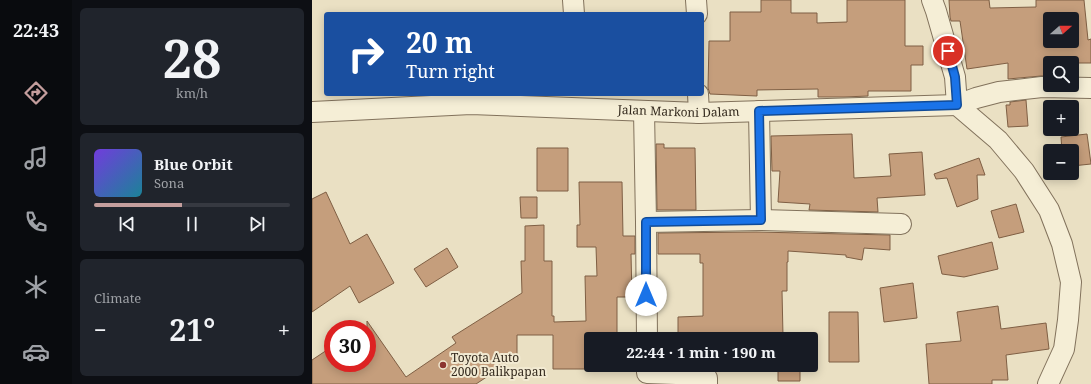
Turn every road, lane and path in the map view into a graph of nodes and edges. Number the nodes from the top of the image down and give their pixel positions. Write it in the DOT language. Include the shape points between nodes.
graph roads {
  1 [pos="573,0"];
  2 [pos="696,0"];
  3 [pos="932,0"];
  4 [pos="574,12"];
  5 [pos="697,12"];
  6 [pos="1091,88"];
  7 [pos="571,101"];
  8 [pos="698,103"];
  9 [pos="957,105"];
  10 [pos="644,111"];
  11 [pos="759,111"];
  12 [pos="312,112"];
  13 [pos="761,220"];
  14 [pos="646,222"];
  15 [pos="901,224"];
  16 [pos="647,332"];
  17 [pos="647,372"];
  18 [pos="707,384"];
  19 [pos="1048,384"];
  1 -- 4 [label="street"];
  2 -- 5 [label="street"];
  3 -- 9 [label="street" via="955,77"];
  6 -- 9 [label="street, Jalan Markoni Dalam" via="1042,87 999,92"];
  7 -- 10 [label="street, Jalan Markoni Dalam"];
  7 -- 12 [label="street, Jalan Markoni Dalam"];
  8 -- 10 [label="street, Jalan Markoni Dalam"];
  8 -- 11 [label="street, Jalan Markoni Dalam"];
  9 -- 11 [label="street, Jalan Markoni Dalam"];
  9 -- 19 [label="street" via="998,140 1024,171 1049,210 1062,244 1071,282 1068,320 1064,349"];
  10 -- 14 [label="street"];
  11 -- 13 [label="street"];
  13 -- 14 [label="street"];
  13 -- 15 [label="street"];
  14 -- 16 [label="street"];
  17 -- 18 [label="street" via="705,375"];
}
